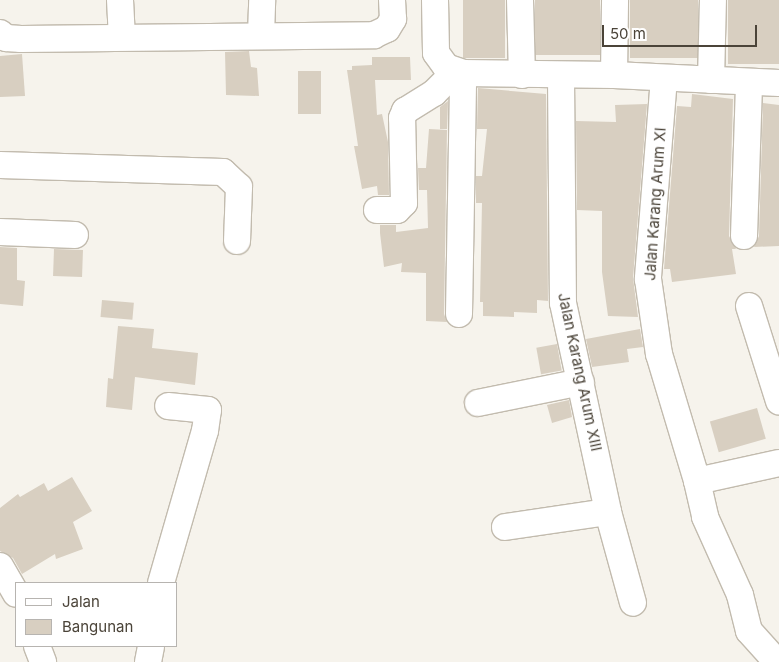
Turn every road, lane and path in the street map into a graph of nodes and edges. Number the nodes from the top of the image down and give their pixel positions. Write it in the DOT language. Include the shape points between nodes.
graph roads {
  1 [pos="120,0"];
  2 [pos="262,0"];
  3 [pos="392,0"];
  4 [pos="435,0"];
  5 [pos="520,0"];
  6 [pos="615,0"];
  7 [pos="713,0"];
  8 [pos="0,33"];
  9 [pos="261,35"];
  10 [pos="122,36"];
  11 [pos="459,73"];
  12 [pos="522,75"];
  13 [pos="614,75"];
  14 [pos="561,77"];
  15 [pos="664,78"];
  16 [pos="711,80"];
  17 [pos="749,82"];
  18 [pos="779,82"];
  19 [pos="0,165"];
  20 [pos="377,210"];
  21 [pos="0,232"];
  22 [pos="75,236"];
  23 [pos="744,236"];
  24 [pos="237,240"];
  25 [pos="749,306"];
  26 [pos="459,314"];
  27 [pos="581,382"];
  28 [pos="779,402"];
  29 [pos="478,403"];
  30 [pos="168,406"];
  31 [pos="779,463"];
  32 [pos="697,481"];
  33 [pos="608,512"];
  34 [pos="505,527"];
  35 [pos="0,566"];
  36 [pos="161,582"];
  37 [pos="15,592"];
  38 [pos="633,603"];
  39 [pos="37,647"];
  40 [pos="151,647"];
  41 [pos="43,662"];
  42 [pos="148,662"];
  43 [pos="777,662"];
  1 -- 10 [label="street"];
  2 -- 9 [label="street"];
  3 -- 9 [label="street" via="393,19 387,29 374,34"];
  4 -- 11 [label="street" via="436,53 446,67"];
  5 -- 12 [label="street"];
  6 -- 13 [label="street"];
  7 -- 16 [label="street"];
  8 -- 10 [label="street" via="6,38 21,39"];
  9 -- 10 [label="street"];
  11 -- 12 [label="street"];
  11 -- 20 [label="street" via="405,111 402,118 404,203 397,210"];
  11 -- 26 [label="street"];
  12 -- 14 [label="street"];
  13 -- 14 [label="street"];
  13 -- 15 [label="street"];
  14 -- 27 [label="street, Jalan Karang Arum XIII" via="563,302"];
  15 -- 16 [label="street"];
  15 -- 32 [label="street, Jalan Karang Arum XI" via="648,279 660,354"];
  16 -- 17 [label="street"];
  17 -- 18 [label="street"];
  17 -- 23 [label="street"];
  19 -- 24 [label="street" via="223,172 239,188"];
  21 -- 22 [label="street"];
  25 -- 28 [label="street"];
  27 -- 29 [label="street"];
  27 -- 33 [label="street, Jalan Karang Arum XIII"];
  30 -- 36 [label="street" via="208,410 203,439"];
  31 -- 32 [label="street"];
  32 -- 43 [label="street, Jalan Karang Arum XI" via="705,517 740,595 749,631"];
  33 -- 34 [label="street"];
  33 -- 38 [label="street, Jalan Karang Arum XIII"];
  35 -- 37 [label="street"];
  39 -- 41 [label="street"];
  40 -- 42 [label="street"];
}
